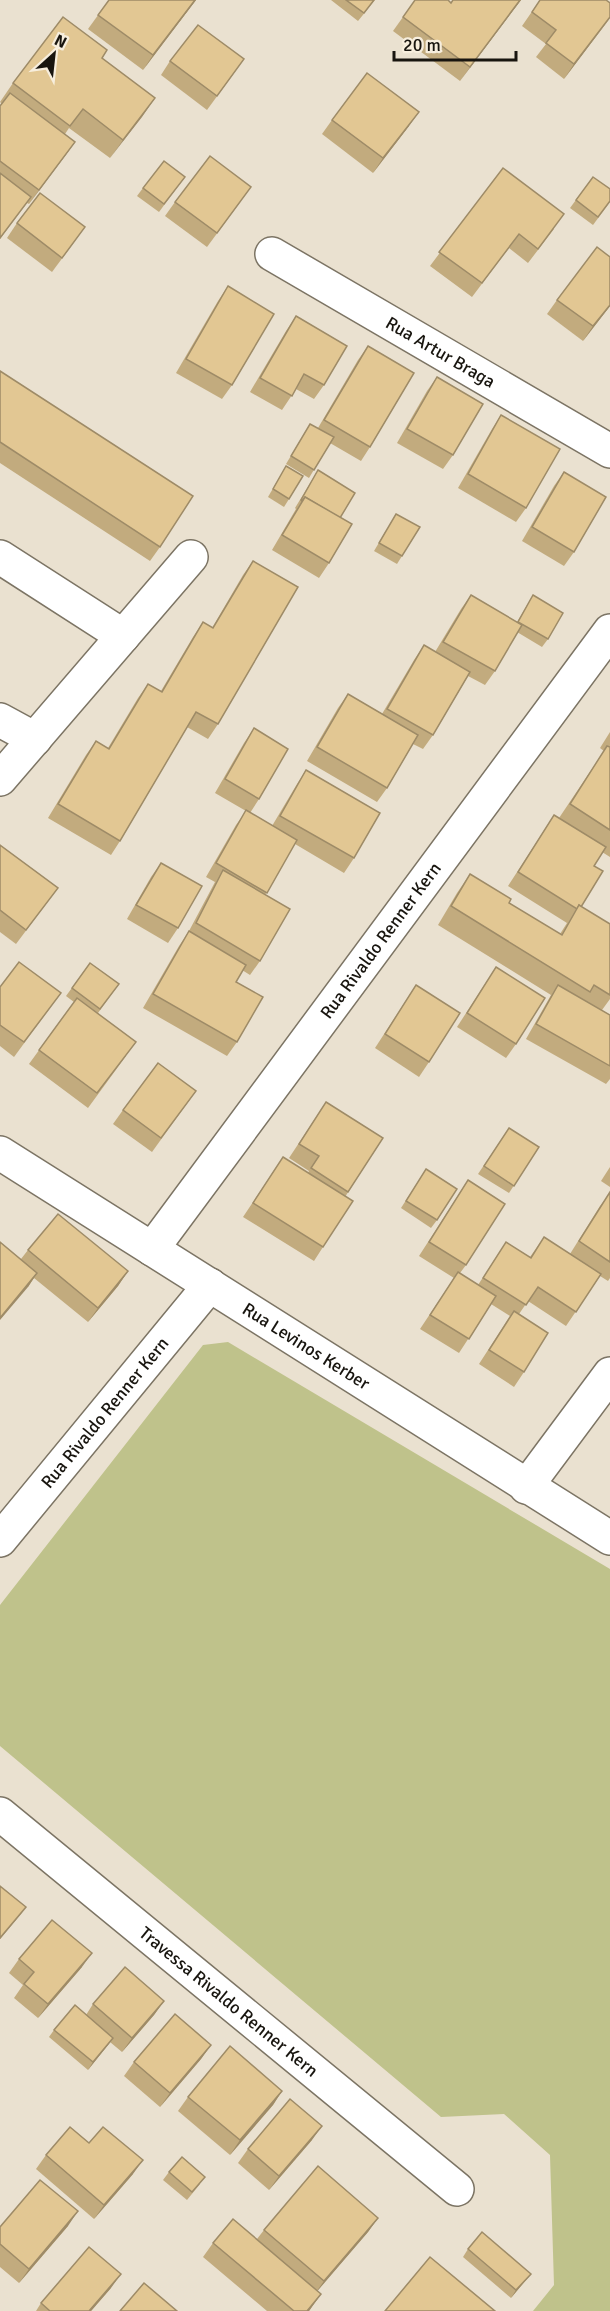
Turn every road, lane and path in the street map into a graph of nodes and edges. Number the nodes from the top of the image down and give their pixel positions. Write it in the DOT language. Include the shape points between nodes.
graph roads {
  1 [pos="272,254"];
  2 [pos="610,451"];
  3 [pos="0,557"];
  4 [pos="191,557"];
  5 [pos="610,631"];
  6 [pos="123,636"];
  7 [pos="0,720"];
  8 [pos="35,739"];
  9 [pos="0,779"];
  10 [pos="0,1153"];
  11 [pos="152,1249"];
  12 [pos="210,1286"];
  13 [pos="610,1374"];
  14 [pos="526,1487"];
  15 [pos="610,1538"];
  16 [pos="0,1540"];
  17 [pos="0,1814"];
  18 [pos="457,2189"];
  1 -- 2 [label="street, Rua Artur Braga"];
  3 -- 6 [label="street"];
  4 -- 6 [label="street"];
  5 -- 11 [label="street, Rua Rivaldo Renner Kern"];
  6 -- 8 [label="street"];
  7 -- 8 [label="street"];
  8 -- 9 [label="street"];
  10 -- 11 [label="street, Rua Levinos Kerber"];
  11 -- 12 [label="street, Rua Levinos Kerber"];
  12 -- 14 [label="street, Rua Levinos Kerber"];
  12 -- 16 [label="street, Rua Rivaldo Renner Kern"];
  13 -- 14 [label="street"];
  14 -- 15 [label="street, Rua Levinos Kerber"];
  17 -- 18 [label="street, Travessa Rivaldo Renner Kern"];
}
